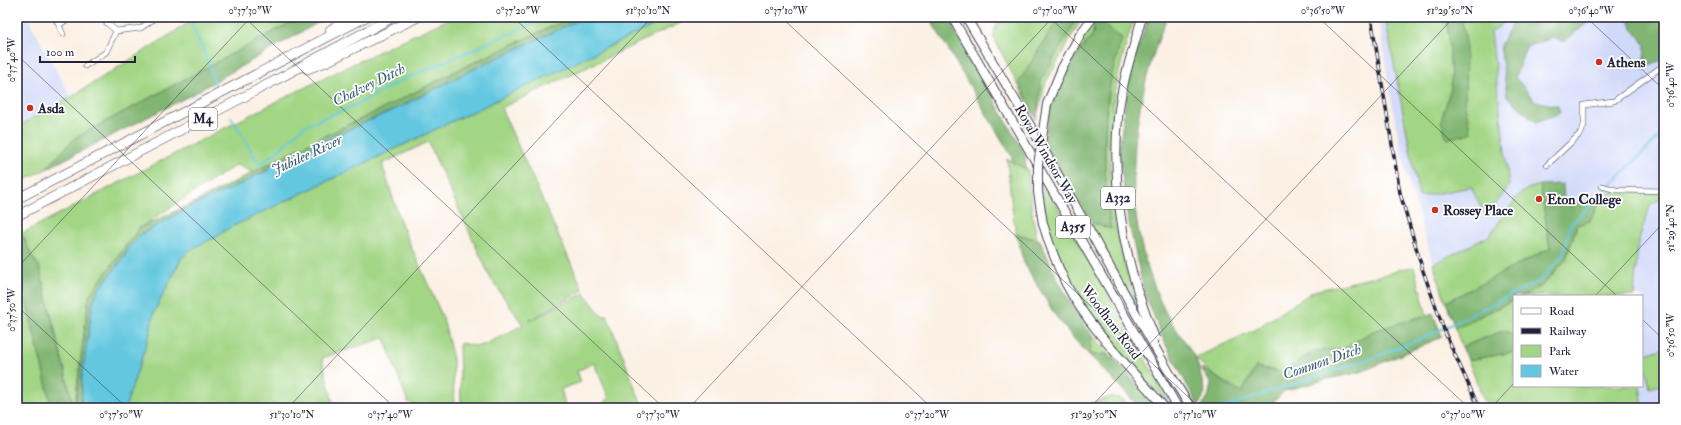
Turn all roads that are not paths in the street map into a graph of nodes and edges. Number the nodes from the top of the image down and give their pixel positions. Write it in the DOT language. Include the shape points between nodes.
graph roads {
  1 [pos="55,17"];
  2 [pos="71,17"];
  3 [pos="100,17"];
  4 [pos="350,17"];
  5 [pos="366,17"];
  6 [pos="393,17"];
  7 [pos="418,17"];
  8 [pos="952,17"];
  9 [pos="966,17"];
  10 [pos="1093,17"];
  11 [pos="1142,17"];
  12 [pos="152,20"];
  13 [pos="59,25"];
  14 [pos="116,31"];
  15 [pos="64,34"];
  16 [pos="283,59"];
  17 [pos="1664,65"];
  18 [pos="85,66"];
  19 [pos="276,80"];
  20 [pos="1547,165"];
  21 [pos="1602,186"];
  22 [pos="1664,191"];
  23 [pos="17,199"];
  24 [pos="17,216"];
  25 [pos="1170,374"];
  26 [pos="1177,407"];
  27 [pos="1165,408"];
  28 [pos="1191,408"];
  29 [pos="1420,408"];
  30 [pos="1430,408"];
  1 -- 13 [label="street"];
  2 -- 13 [label="street"];
  3 -- 14 [label="street"];
  4 -- 16 [label="highway, M4"];
  5 -- 16 [label="highway, M4"];
  6 -- 19 [label="highway, M4"];
  7 -- 19 [label="highway, M4" via="326,62"];
  8 -- 26 [label="main road, Royal Windsor Way / A355"];
  9 -- 25 [label="main road, Royal Windsor Way / A355"];
  10 -- 27 [label="main road, Woodham Road, bridge" via="1062,68 1047,104 1038,165 1038,192 1044,224 1067,285 1083,311"];
  11 -- 25 [label="main road, Woodham Road / A332" via="1126,72 1118,116 1118,197 1132,277"];
  12 -- 14 [label="street" via="141,28"];
  13 -- 15 [label="street"];
  14 -- 18 [label="street" via="106,52"];
  16 -- 23 [label="highway, M4"];
  17 -- 20 [label="street" via="1614,101 1584,105 1584,125 1581,133"];
  19 -- 24 [label="highway, M4"];
  21 -- 22 [label="street" via="1616,190"];
  25 -- 28 [label="main road, Royal Windsor Way / A332"];
  29 -- 30 [label="street"];
}
